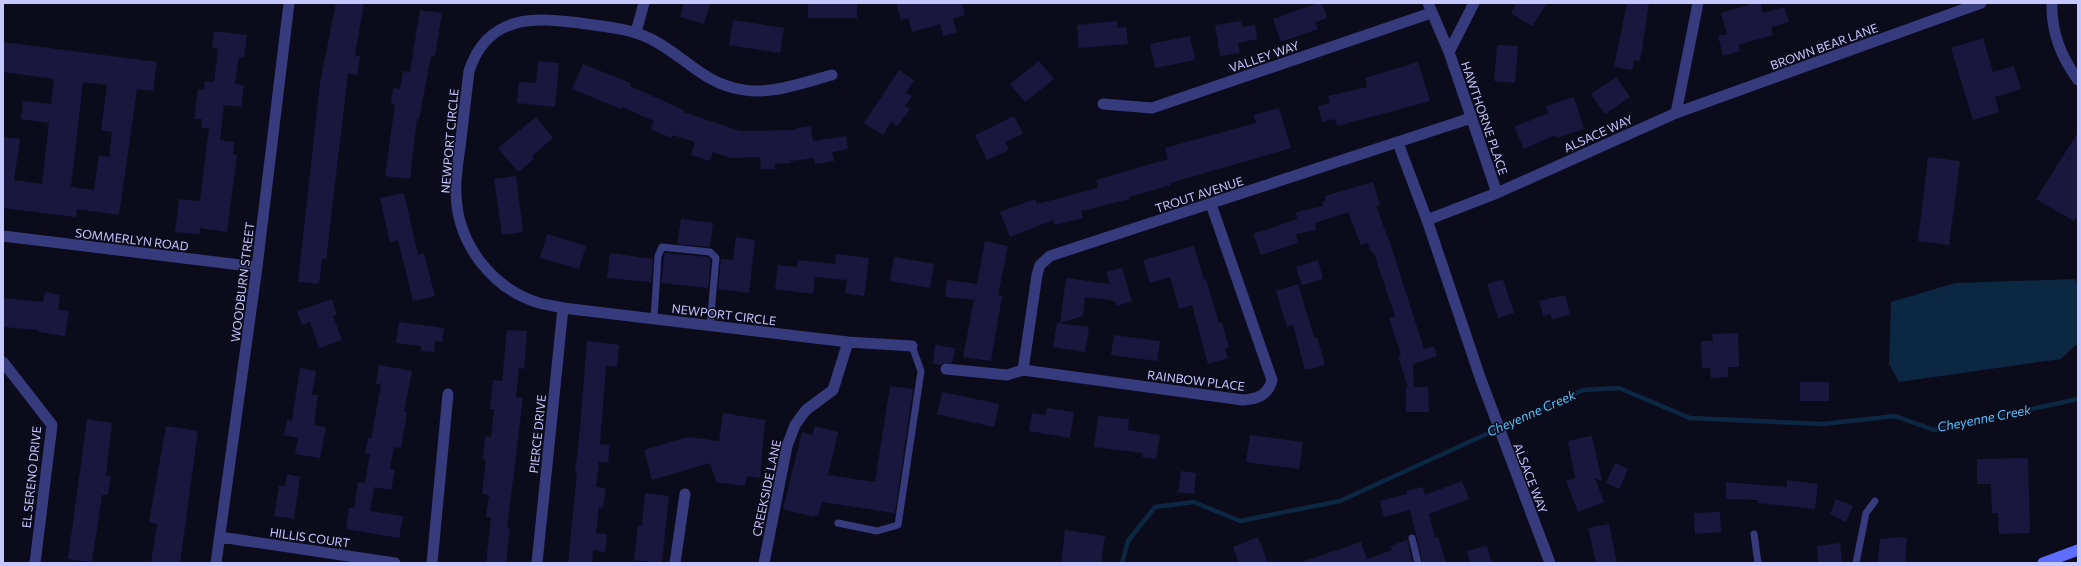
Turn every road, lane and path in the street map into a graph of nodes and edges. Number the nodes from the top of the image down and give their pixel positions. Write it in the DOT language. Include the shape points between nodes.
graph roads {
  1 [pos="289,3"];
  2 [pos="644,3"];
  3 [pos="1474,3"];
  4 [pos="1698,3"];
  5 [pos="1981,3"];
  6 [pos="2052,3"];
  7 [pos="1430,8"];
  8 [pos="636,32"];
  9 [pos="1449,52"];
  10 [pos="832,75"];
  11 [pos="2078,80"];
  12 [pos="1103,104"];
  13 [pos="1676,113"];
  14 [pos="1471,118"];
  15 [pos="1398,143"];
  16 [pos="1497,193"];
  17 [pos="1211,204"];
  18 [pos="1427,220"];
  19 [pos="3,236"];
  20 [pos="257,267"];
  21 [pos="563,308"];
  22 [pos="654,319"];
  23 [pos="710,326"];
  24 [pos="848,342"];
  25 [pos="912,346"];
  26 [pos="3,362"];
  27 [pos="946,369"];
  28 [pos="1023,370"];
  29 [pos="448,394"];
  30 [pos="685,494"];
  31 [pos="1875,502"];
  32 [pos="838,523"];
  33 [pos="1754,534"];
  34 [pos="220,537"];
  35 [pos="1412,538"];
  36 [pos="2078,550"];
  37 [pos="35,563"];
  38 [pos="216,563"];
  39 [pos="395,563"];
  40 [pos="432,563"];
  41 [pos="537,563"];
  42 [pos="675,563"];
  43 [pos="764,563"];
  44 [pos="1418,563"];
  45 [pos="1550,563"];
  46 [pos="1758,563"];
  47 [pos="1856,563"];
  48 [pos="2043,563"];
  1 -- 20 [label="street, WOODBURN STREET"];
  2 -- 8 [label="street"];
  3 -- 9 [label="street, HAWTHORNE PLACE"];
  4 -- 13 [label="street"];
  5 -- 13 [label="street, BROWN BEAR LANE"];
  6 -- 11 [label="street" via="2054,30 2059,48"];
  7 -- 9 [label="street, HAWTHORNE PLACE"];
  7 -- 12 [label="street, VALLEY WAY" via="1152,108"];
  8 -- 10 [label="street, NEWPORT CIRCLE" via="654,40 706,78 734,88 763,91 782,89"];
  8 -- 21 [label="street, NEWPORT CIRCLE" via="551,19 522,21 492,34 474,55 469,71 456,193 464,231 472,250 485,268 501,283 539,303"];
  9 -- 14 [label="street, HAWTHORNE PLACE"];
  13 -- 16 [label="street, ALSACE WAY"];
  14 -- 15 [label="street, TROUT AVENUE"];
  14 -- 16 [label="street, HAWTHORNE PLACE"];
  15 -- 17 [label="street, TROUT AVENUE"];
  15 -- 18 [label="street, ALSACE WAY"];
  16 -- 18 [label="street, ALSACE WAY"];
  17 -- 28 [label="street, TROUT AVENUE" via="1050,256 1040,265 1037,275"];
  17 -- 28 [label="street, RAINBOW PLACE" via="1272,380 1270,390 1254,400 1243,400"];
  18 -- 45 [label="street, ALSACE WAY" via="1480,380"];
  19 -- 20 [label="street, SOMMERLYN ROAD"];
  20 -- 34 [label="street, WOODBURN STREET"];
  21 -- 22 [label="street, NEWPORT CIRCLE"];
  21 -- 41 [label="street, PIERCE DRIVE"];
  22 -- 23 [label="street, NEWPORT CIRCLE"];
  22 -- 23 [label="lane" via="658,256 662,247 710,252 716,258"];
  23 -- 24 [label="street, NEWPORT CIRCLE"];
  24 -- 25 [label="street, NEWPORT CIRCLE"];
  24 -- 43 [label="street, CREEKSIDE LANE" via="833,390 806,410 794,425 787,446"];
  25 -- 32 [label="lane" via="921,371 898,525 877,531"];
  26 -- 37 [label="street, EL SERENO DRIVE" via="52,425"];
  27 -- 28 [label="street, RAINBOW PLACE" via="1007,375"];
  29 -- 40 [label="street"];
  30 -- 42 [label="street"];
  31 -- 47 [label="lane" via="1866,513"];
  33 -- 46 [label="lane"];
  34 -- 38 [label="street, WOODBURN STREET"];
  34 -- 39 [label="street, HILLIS COURT"];
  35 -- 44 [label="lane"];
  36 -- 48 [label="main road"];
}
